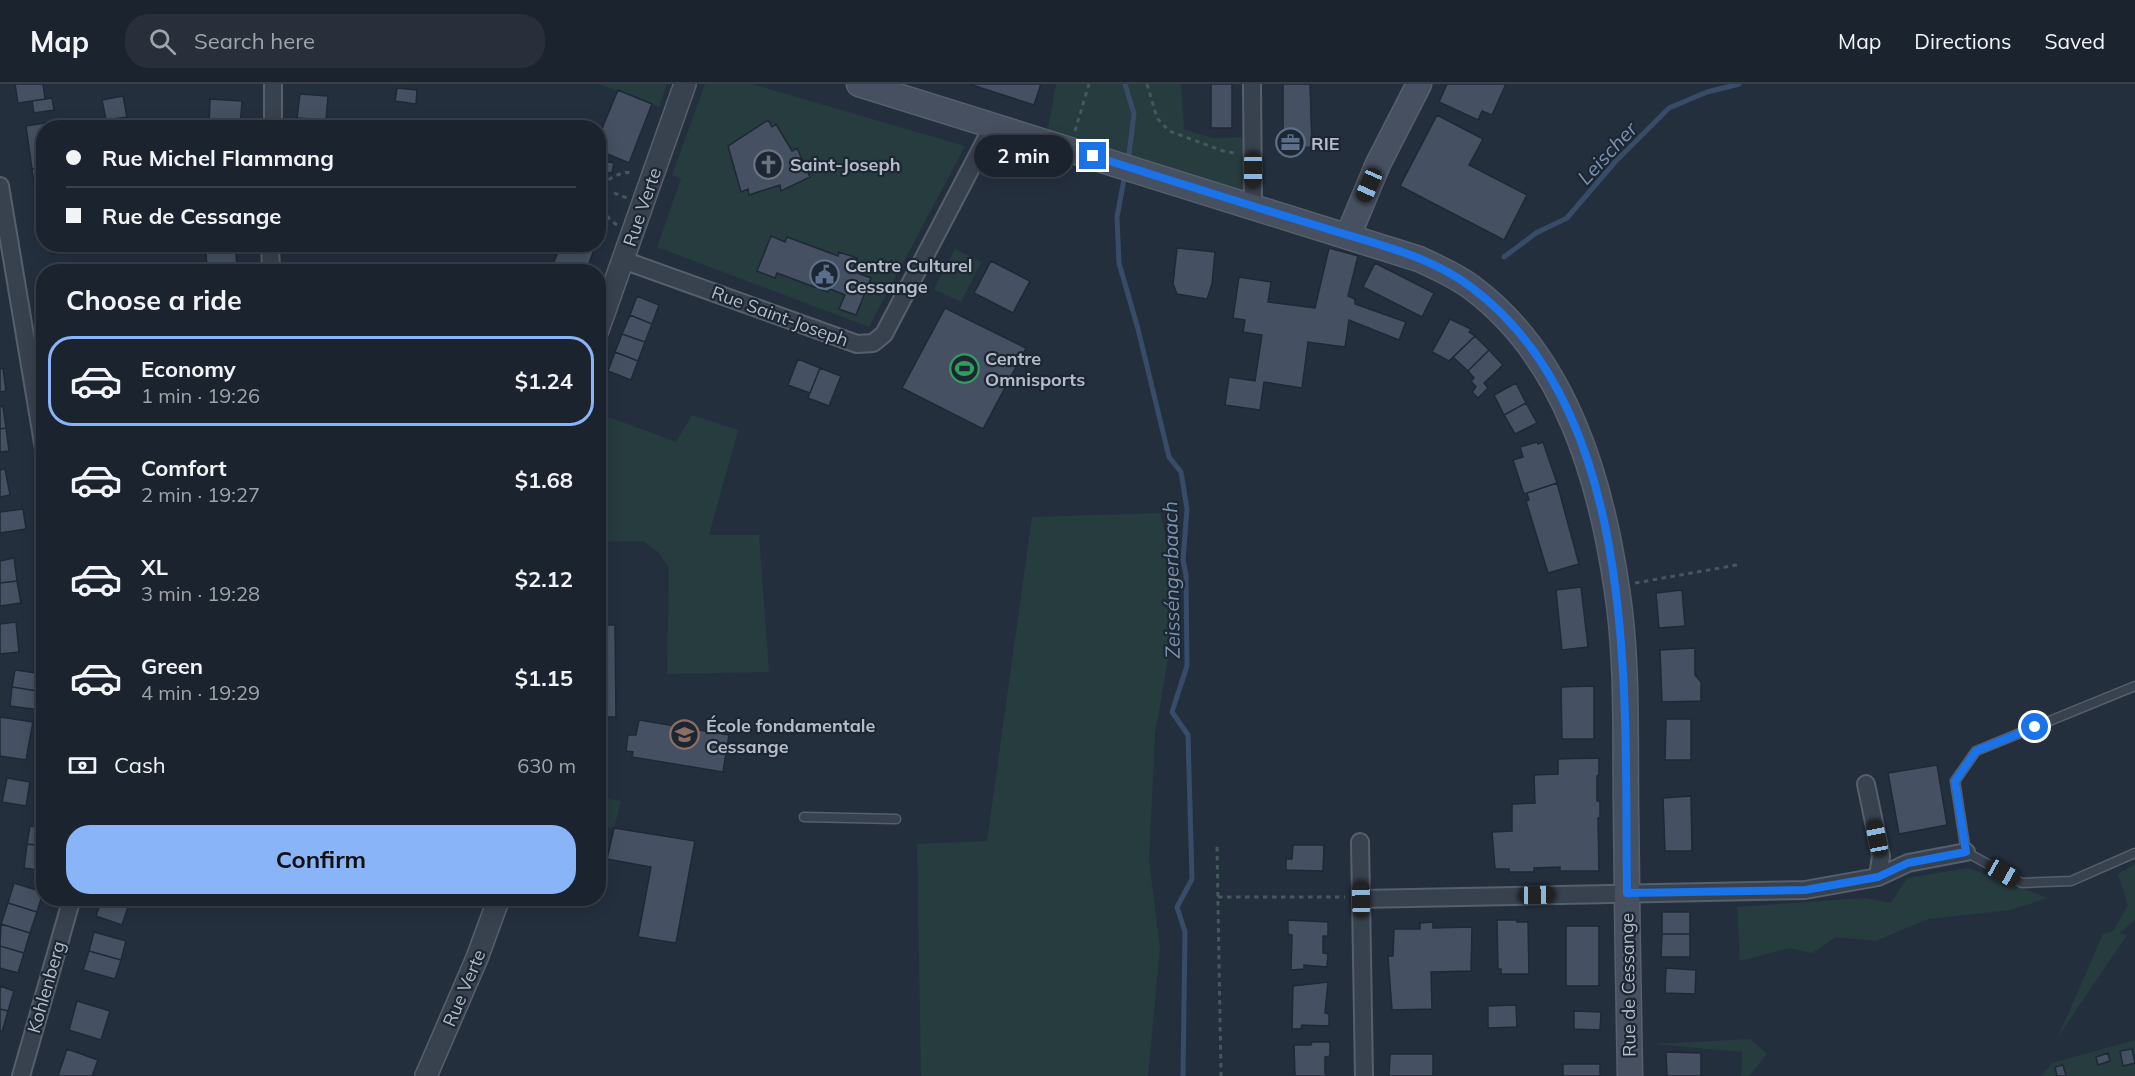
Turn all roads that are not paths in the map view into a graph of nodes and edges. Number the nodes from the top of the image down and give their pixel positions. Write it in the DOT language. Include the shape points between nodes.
graph roads {
  1 [pos="273,84"];
  2 [pos="685,84"];
  3 [pos="859,84"];
  4 [pos="1252,84"];
  5 [pos="1419,84"];
  6 [pos="273,120"];
  7 [pos="993,126"];
  8 [pos="0,186"];
  9 [pos="1253,206"];
  10 [pos="1348,236"];
  11 [pos="623,260"];
  12 [pos="606,308"];
  13 [pos="36,401"];
  14 [pos="2135,686"];
  15 [pos="1866,784"];
  16 [pos="804,817"];
  17 [pos="896,819"];
  18 [pos="1360,842"];
  19 [pos="1966,852"];
  20 [pos="2135,854"];
  21 [pos="1878,877"];
  22 [pos="1627,893"];
  23 [pos="1361,899"];
  24 [pos="70,906"];
  25 [pos="496,906"];
  26 [pos="21,1076"];
  27 [pos="426,1076"];
  28 [pos="1364,1076"];
  29 [pos="1630,1076"];
  1 -- 6 [label="street"];
  2 -- 11 [label="street, Rue Verte"];
  3 -- 7 [label="main road, Rue de Cessange"];
  4 -- 9 [label="street"];
  5 -- 10 [label="main road" via="1378,164"];
  7 -- 9 [label="main road, Rue de Cessange"];
  7 -- 11 [label="street, Rue Saint-Joseph" via="884,334 873,343 857,344"];
  8 -- 13 [label="street"];
  9 -- 10 [label="main road, Rue de Cessange"];
  10 -- 22 [label="main road, Rue de Cessange" via="1419,259 1471,286 1505,317 1536,355 1585,452 1617,586 1624,681"];
  11 -- 12 [label="street, Rue Verte"];
  14 -- 19 [label="lane" via="1976,751 1955,781"];
  15 -- 21 [label="street" via="1881,856"];
  16 -- 17 [label="lane"];
  18 -- 23 [label="street"];
  19 -- 20 [label="lane" via="2022,883 2071,881"];
  19 -- 21 [label="street" via="1908,863"];
  21 -- 22 [label="street" via="1805,890"];
  22 -- 23 [label="street"];
  22 -- 29 [label="main road, Rue de Cessange"];
  23 -- 28 [label="street"];
  24 -- 26 [label="street, Kohlenberg"];
  25 -- 27 [label="street, Rue Verte"];
}
